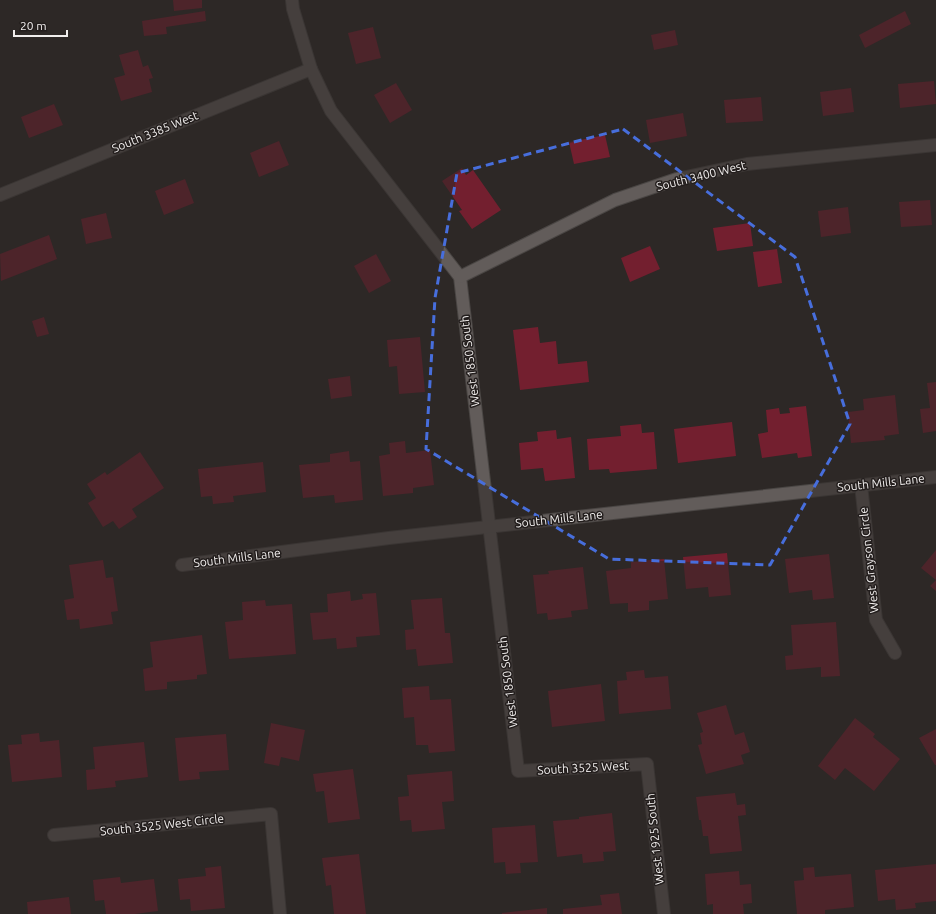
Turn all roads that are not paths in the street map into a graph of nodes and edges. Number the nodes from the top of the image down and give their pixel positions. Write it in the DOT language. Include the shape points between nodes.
graph roads {
  1 [pos="292,0"];
  2 [pos="311,69"];
  3 [pos="936,145"];
  4 [pos="0,195"];
  5 [pos="460,277"];
  6 [pos="936,477"];
  7 [pos="861,485"];
  8 [pos="490,527"];
  9 [pos="182,565"];
  10 [pos="895,653"];
  11 [pos="647,764"];
  12 [pos="518,771"];
  13 [pos="54,835"];
  14 [pos="280,914"];
  15 [pos="664,914"];
  1 -- 2 [label="street" via="292,9"];
  2 -- 4 [label="street, South 3385 West"];
  2 -- 5 [label="street" via="331,111"];
  3 -- 5 [label="street, South 3400 West" via="746,164 677,179 615,200"];
  5 -- 8 [label="street, West 1850 South"];
  6 -- 7 [label="street, South Mills Lane"];
  7 -- 8 [label="street, South Mills Lane"];
  7 -- 10 [label="street, West Grayson Circle" via="876,620"];
  8 -- 9 [label="street, South Mills Lane"];
  8 -- 12 [label="street, West 1850 South"];
  11 -- 12 [label="street, South 3525 West"];
  11 -- 15 [label="street, West 1925 South"];
  13 -- 14 [label="street, South 3525 West Circle" via="271,814"];
}
